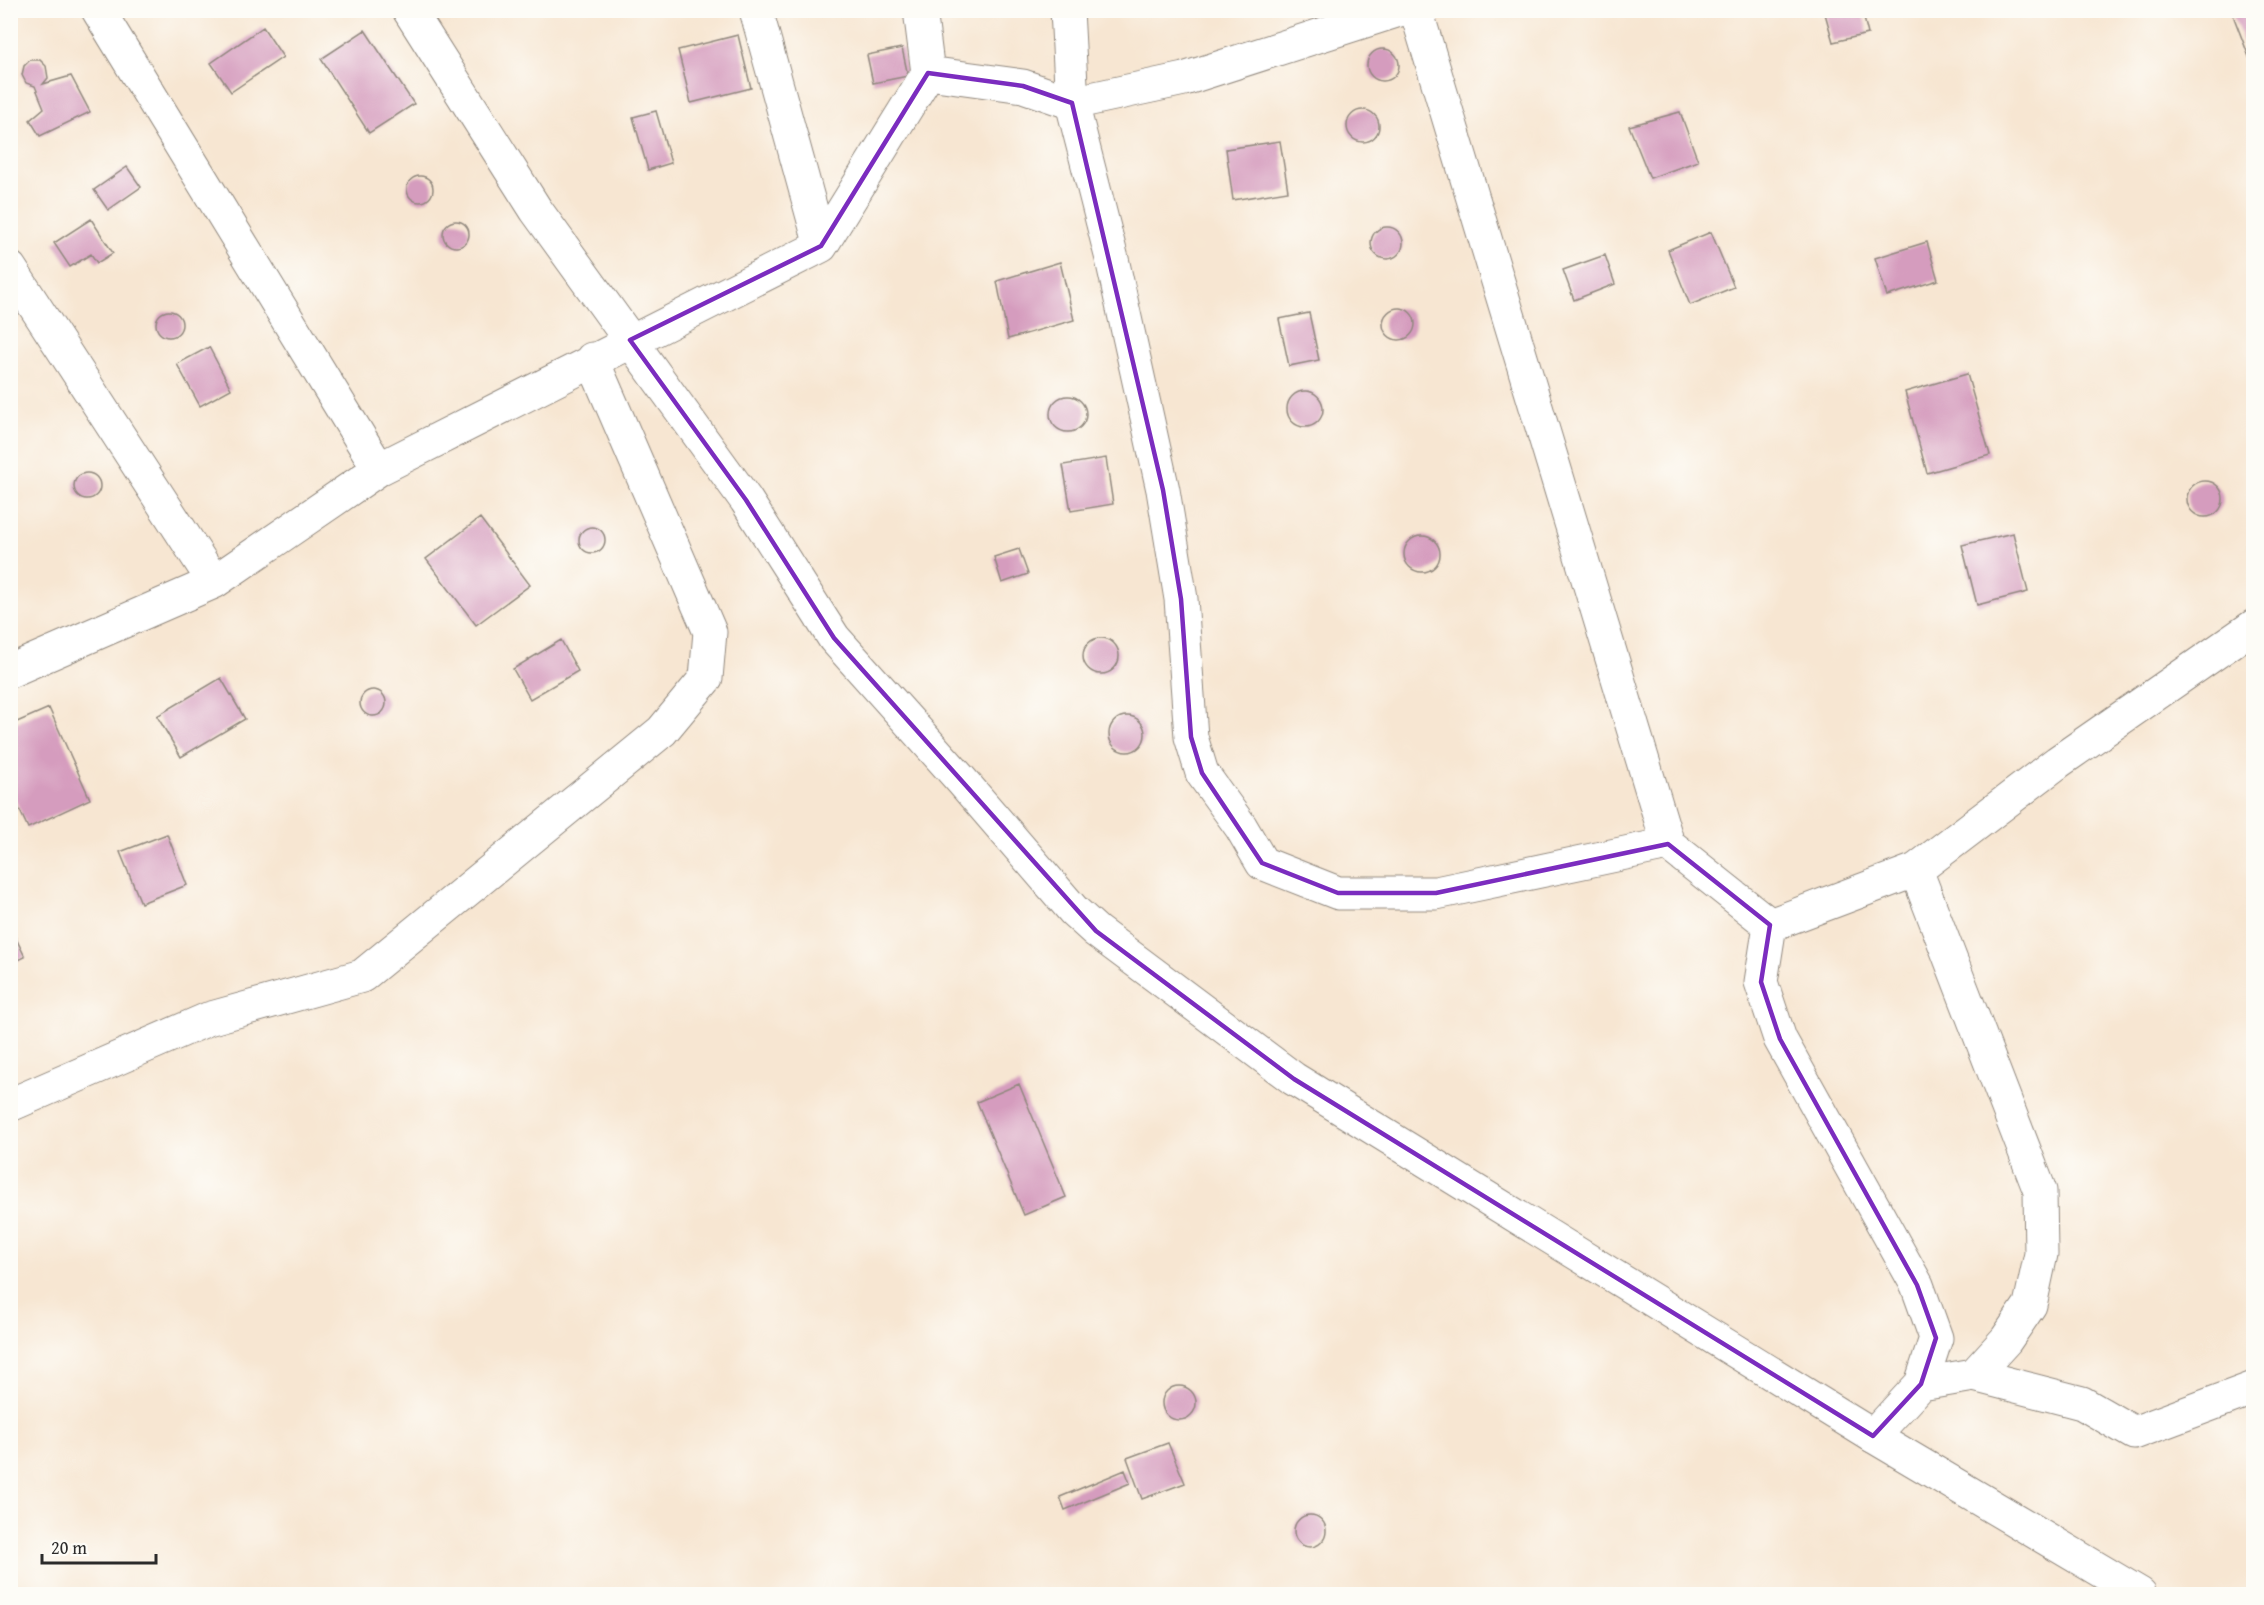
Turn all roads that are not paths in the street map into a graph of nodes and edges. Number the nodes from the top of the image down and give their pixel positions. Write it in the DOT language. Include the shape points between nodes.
graph roads {
  1 [pos="98,10"];
  2 [pos="756,10"];
  3 [pos="920,10"];
  4 [pos="1067,10"];
  5 [pos="1399,10"];
  6 [pos="1416,10"];
  7 [pos="413,12"];
  8 [pos="928,73"];
  9 [pos="1072,103"];
  10 [pos="820,246"];
  11 [pos="10,268"];
  12 [pos="630,340"];
  13 [pos="592,359"];
  14 [pos="380,468"];
  15 [pos="213,582"];
  16 [pos="2253,626"];
  17 [pos="14,662"];
  18 [pos="1668,844"];
  19 [pos="1916,870"];
  20 [pos="1770,925"];
  21 [pos="10,1106"];
  22 [pos="1974,1374"];
  23 [pos="1921,1384"];
  24 [pos="2253,1388"];
  25 [pos="1873,1436"];
  26 [pos="2140,1594"];
  1 -- 14 [label="street"];
  2 -- 10 [label="street"];
  3 -- 8 [label="street"];
  4 -- 9 [label="street"];
  5 -- 9 [label="street" via="1184,79"];
  6 -- 18 [label="street"];
  7 -- 12 [label="street" via="536,210"];
  8 -- 9 [label="street" via="1023,87"];
  8 -- 10 [label="street"];
  9 -- 18 [label="street" via="1112,259 1163,490 1181,599 1191,737 1202,773 1262,863 1338,893 1436,893"];
  10 -- 12 [label="street"];
  11 -- 15 [label="street"];
  12 -- 13 [label="street"];
  12 -- 25 [label="street" via="746,500 834,638 1089,925 1294,1079"];
  13 -- 14 [label="street"];
  13 -- 21 [label="street" via="710,632 706,678 662,731 362,976 208,1019"];
  14 -- 15 [label="street"];
  15 -- 17 [label="street"];
  16 -- 19 [label="street" via="2058,762"];
  18 -- 20 [label="street"];
  19 -- 20 [label="street"];
  19 -- 22 [label="street" via="2040,1191 2042,1254 2030,1305 2006,1340"];
  20 -- 23 [label="street" via="1761,982 1780,1039 1917,1285 1936,1338"];
  22 -- 23 [label="street"];
  22 -- 24 [label="street" via="2082,1402 2134,1433"];
  23 -- 25 [label="street"];
  25 -- 26 [label="street"];
}
